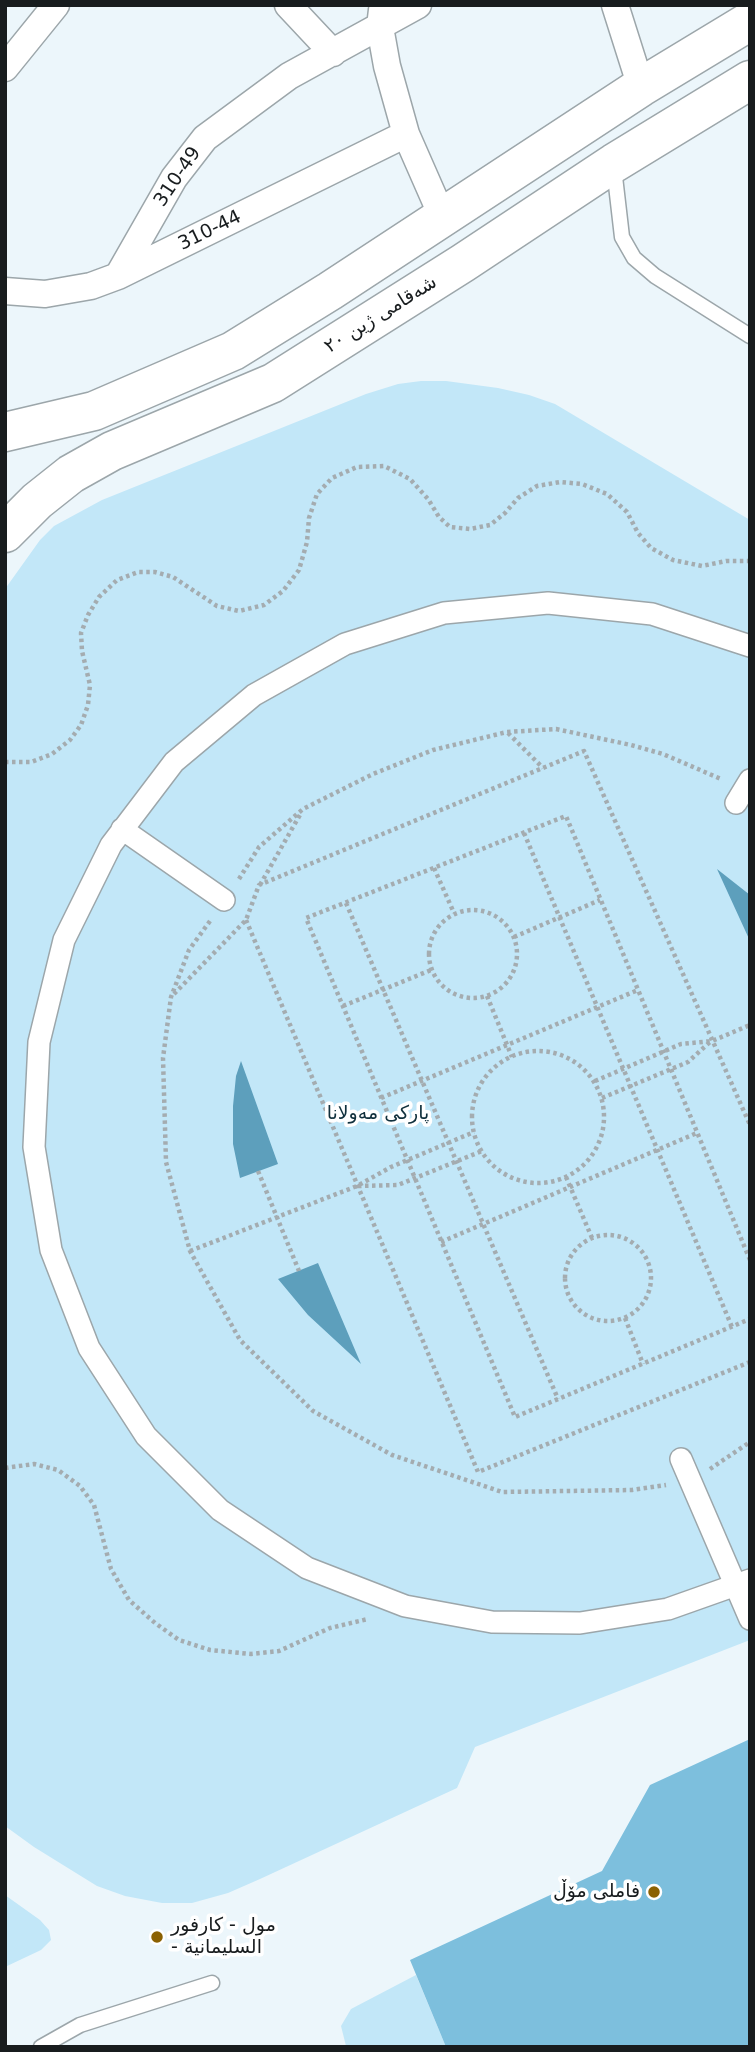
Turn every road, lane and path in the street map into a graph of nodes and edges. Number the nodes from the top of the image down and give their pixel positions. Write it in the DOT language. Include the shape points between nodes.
graph roads {
  1 [pos="56,5"];
  2 [pos="288,5"];
  3 [pos="418,5"];
  4 [pos="615,5"];
  5 [pos="381,16"];
  6 [pos="750,21"];
  7 [pos="333,53"];
  8 [pos="5,68"];
  9 [pos="750,80"];
  10 [pos="641,87"];
  11 [pos="406,134"];
  12 [pos="614,163"];
  13 [pos="442,216"];
  14 [pos="118,276"];
  15 [pos="5,291"];
  16 [pos="750,336"];
  17 [pos="5,432"];
  18 [pos="5,533"];
  19 [pos="750,561"];
  20 [pos="750,646"];
  21 [pos="507,732"];
  22 [pos="5,762"];
  23 [pos="543,768"];
  24 [pos="743,792"];
  25 [pos="303,809"];
  26 [pos="122,829"];
  27 [pos="524,832"];
  28 [pos="260,847"];
  29 [pos="434,868"];
  30 [pos="259,885"];
  31 [pos="224,900"];
  32 [pos="601,900"];
  33 [pos="346,903"];
  34 [pos="454,913"];
  35 [pos="560,917"];
  36 [pos="246,920"];
  37 [pos="514,937"];
  38 [pos="189,950"];
  39 [pos="431,970"];
  40 [pos="383,989"];
  41 [pos="638,990"];
  42 [pos="487,996"];
  43 [pos="171,997"];
  44 [pos="343,1006"];
  45 [pos="598,1007"];
  46 [pos="750,1025"];
  47 [pos="712,1041"];
  48 [pos="507,1045"];
  49 [pos="664,1052"];
  50 [pos="512,1057"];
  51 [pos="624,1069"];
  52 [pos="671,1069"];
  53 [pos="422,1081"];
  54 [pos="595,1081"];
  55 [pos="631,1086"];
  56 [pos="381,1098"];
  57 [pos="602,1098"];
  58 [pos="750,1125"];
  59 [pos="474,1132"];
  60 [pos="697,1133"];
  61 [pos="449,1143"];
  62 [pos="657,1149"];
  63 [pos="482,1152"];
  64 [pos="407,1160"];
  65 [pos="457,1162"];
  66 [pos="258,1171"];
  67 [pos="566,1177"];
  68 [pos="415,1178"];
  69 [pos="357,1186"];
  70 [pos="570,1186"];
  71 [pos="276,1217"];
  72 [pos="483,1224"];
  73 [pos="592,1238"];
  74 [pos="441,1242"];
  75 [pos="190,1251"];
  76 [pos="750,1260"];
  77 [pos="299,1271"];
  78 [pos="625,1318"];
  79 [pos="750,1319"];
  80 [pos="732,1327"];
  81 [pos="750,1362"];
  82 [pos="643,1364"];
  83 [pos="558,1399"];
  84 [pos="681,1459"];
  85 [pos="5,1468"];
  86 [pos="478,1472"];
  87 [pos="474,1483"];
  88 [pos="632,1490"];
  89 [pos="743,1582"];
  90 [pos="405,1606"];
  91 [pos="750,1619"];
  92 [pos="212,1983"];
  93 [pos="41,2047"];
  1 -- 8 [label="street"];
  2 -- 7 [label="street"];
  3 -- 5 [label="street, 310-49"];
  4 -- 10 [label="street"];
  5 -- 7 [label="street, 310-49"];
  5 -- 11 [label="street" via="387,66"];
  6 -- 10 [label="main road"];
  7 -- 14 [label="street, 310-49" via="289,76 205,138 174,178"];
  9 -- 12 [label="main road, شەقامی ژین ٢٠"];
  10 -- 13 [label="main road"];
  11 -- 13 [label="street"];
  11 -- 14 [label="street, 310-44"];
  12 -- 16 [label="lane" via="622,237 634,258"];
  12 -- 18 [label="main road, شەقامی ژین ٢٠" via="273,383 112,451 71,474"];
  13 -- 17 [label="main road" via="233,351 94,411"];
  14 -- 15 [label="street, 310-44" via="45,294"];
  19 -- 22 [label="path" via="702,566 673,560 652,548 627,512 607,494 582,484 537,486 489,525 450,527 410,479 384,466 357,467 332,478 317,494 299,570 283,591 264,605 240,611 217,606 173,577 155,572 138,572 117,580 99,597 81,633 90,685 80,725 52,754 31,762"];
  20 -- 26 [label="street" via="652,614 548,603 444,613 345,644 254,695 174,762"];
  21 -- 23 [label="path"];
  21 -- 24 [label="path" via="556,729 631,745 675,759"];
  21 -- 25 [label="path" via="433,750"];
  23 -- 30 [label="path"];
  23 -- 47 [label="path" via="584,751"];
  25 -- 28 [label="path"];
  25 -- 30 [label="path"];
  26 -- 31 [label="street"];
  26 -- 90 [label="street" via="64,940 39,1042 34,1147 51,1250 89,1348 146,1436 220,1510 296,1561"];
  27 -- 29 [label="path"];
  27 -- 32 [label="path" via="566,816"];
  27 -- 35 [label="path"];
  29 -- 33 [label="path"];
  29 -- 34 [label="path"];
  30 -- 36 [label="path"];
  32 -- 35 [label="path"];
  32 -- 41 [label="path"];
  33 -- 40 [label="path"];
  33 -- 44 [label="path" via="306,918"];
  34 -- 37 [label="path" via="468,909 496,915"];
  34 -- 39 [label="path" via="432,934 428,948"];
  35 -- 37 [label="path"];
  35 -- 45 [label="path"];
  36 -- 43 [label="path"];
  36 -- 69 [label="path"];
  37 -- 42 [label="path" via="516,965 510,979"];
  38 -- 43 [label="path"];
  39 -- 40 [label="path"];
  39 -- 42 [label="path" via="444,989 457,996"];
  40 -- 44 [label="path"];
  40 -- 53 [label="path"];
  41 -- 45 [label="path"];
  41 -- 49 [label="path"];
  42 -- 48 [label="path"];
  43 -- 75 [label="path" via="163,1058 166,1162"];
  44 -- 56 [label="path"];
  45 -- 48 [label="path"];
  45 -- 51 [label="path"];
  46 -- 47 [label="path"];
  47 -- 49 [label="path" via="681,1044"];
  47 -- 52 [label="path" via="688,1062"];
  47 -- 58 [label="path"];
  48 -- 50 [label="path"];
  48 -- 53 [label="path"];
  49 -- 51 [label="path"];
  49 -- 52 [label="path"];
  50 -- 54 [label="path" via="544,1050 566,1055"];
  50 -- 59 [label="path" via="484,1077 474,1098"];
  51 -- 54 [label="path"];
  51 -- 55 [label="path"];
  52 -- 55 [label="path"];
  52 -- 60 [label="path"];
  53 -- 56 [label="path"];
  53 -- 61 [label="path"];
  54 -- 57 [label="path"];
  55 -- 57 [label="path"];
  55 -- 62 [label="path"];
  56 -- 64 [label="path"];
  57 -- 67 [label="path" via="604,1128 597,1148 584,1165"];
  59 -- 61 [label="path"];
  59 -- 63 [label="path"];
  60 -- 62 [label="path"];
  60 -- 76 [label="path"];
  61 -- 64 [label="path"];
  61 -- 65 [label="path"];
  62 -- 70 [label="path"];
  62 -- 80 [label="path"];
  63 -- 65 [label="path"];
  63 -- 67 [label="path" via="504,1174 524,1182"];
  64 -- 68 [label="path"];
  64 -- 69 [label="path"];
  65 -- 68 [label="path"];
  65 -- 72 [label="path"];
  66 -- 71 [label="path"];
  67 -- 70 [label="path"];
  68 -- 69 [label="path" via="398,1185"];
  68 -- 74 [label="path"];
  69 -- 71 [label="path"];
  69 -- 86 [label="path"];
  70 -- 72 [label="path"];
  70 -- 73 [label="path"];
  71 -- 75 [label="path"];
  71 -- 77 [label="path"];
  72 -- 74 [label="path"];
  72 -- 83 [label="path"];
  73 -- 78 [label="path" via="614,1234 629,1238 649,1260 651,1288 646,1301"];
  73 -- 78 [label="path" via="573,1251 566,1264 567,1294 585,1315 611,1321"];
  74 -- 83 [label="path" via="515,1417"];
  75 -- 87 [label="path" via="240,1340 313,1411 392,1455"];
  78 -- 82 [label="path"];
  79 -- 80 [label="path"];
  80 -- 82 [label="path"];
  81 -- 86 [label="path"];
  82 -- 83 [label="path"];
  84 -- 89 [label="street"];
  85 -- 90 [label="path" via="34,1464 58,1470 80,1486 94,1505 111,1569 129,1600 179,1640 232,1653 279,1651 330,1628"];
  86 -- 87 [label="path"];
  87 -- 88 [label="path" via="502,1492"];
  89 -- 90 [label="street" via="668,1609 580,1623 492,1622"];
  89 -- 91 [label="street"];
  92 -- 93 [label="lane" via="80,2025"];
}
